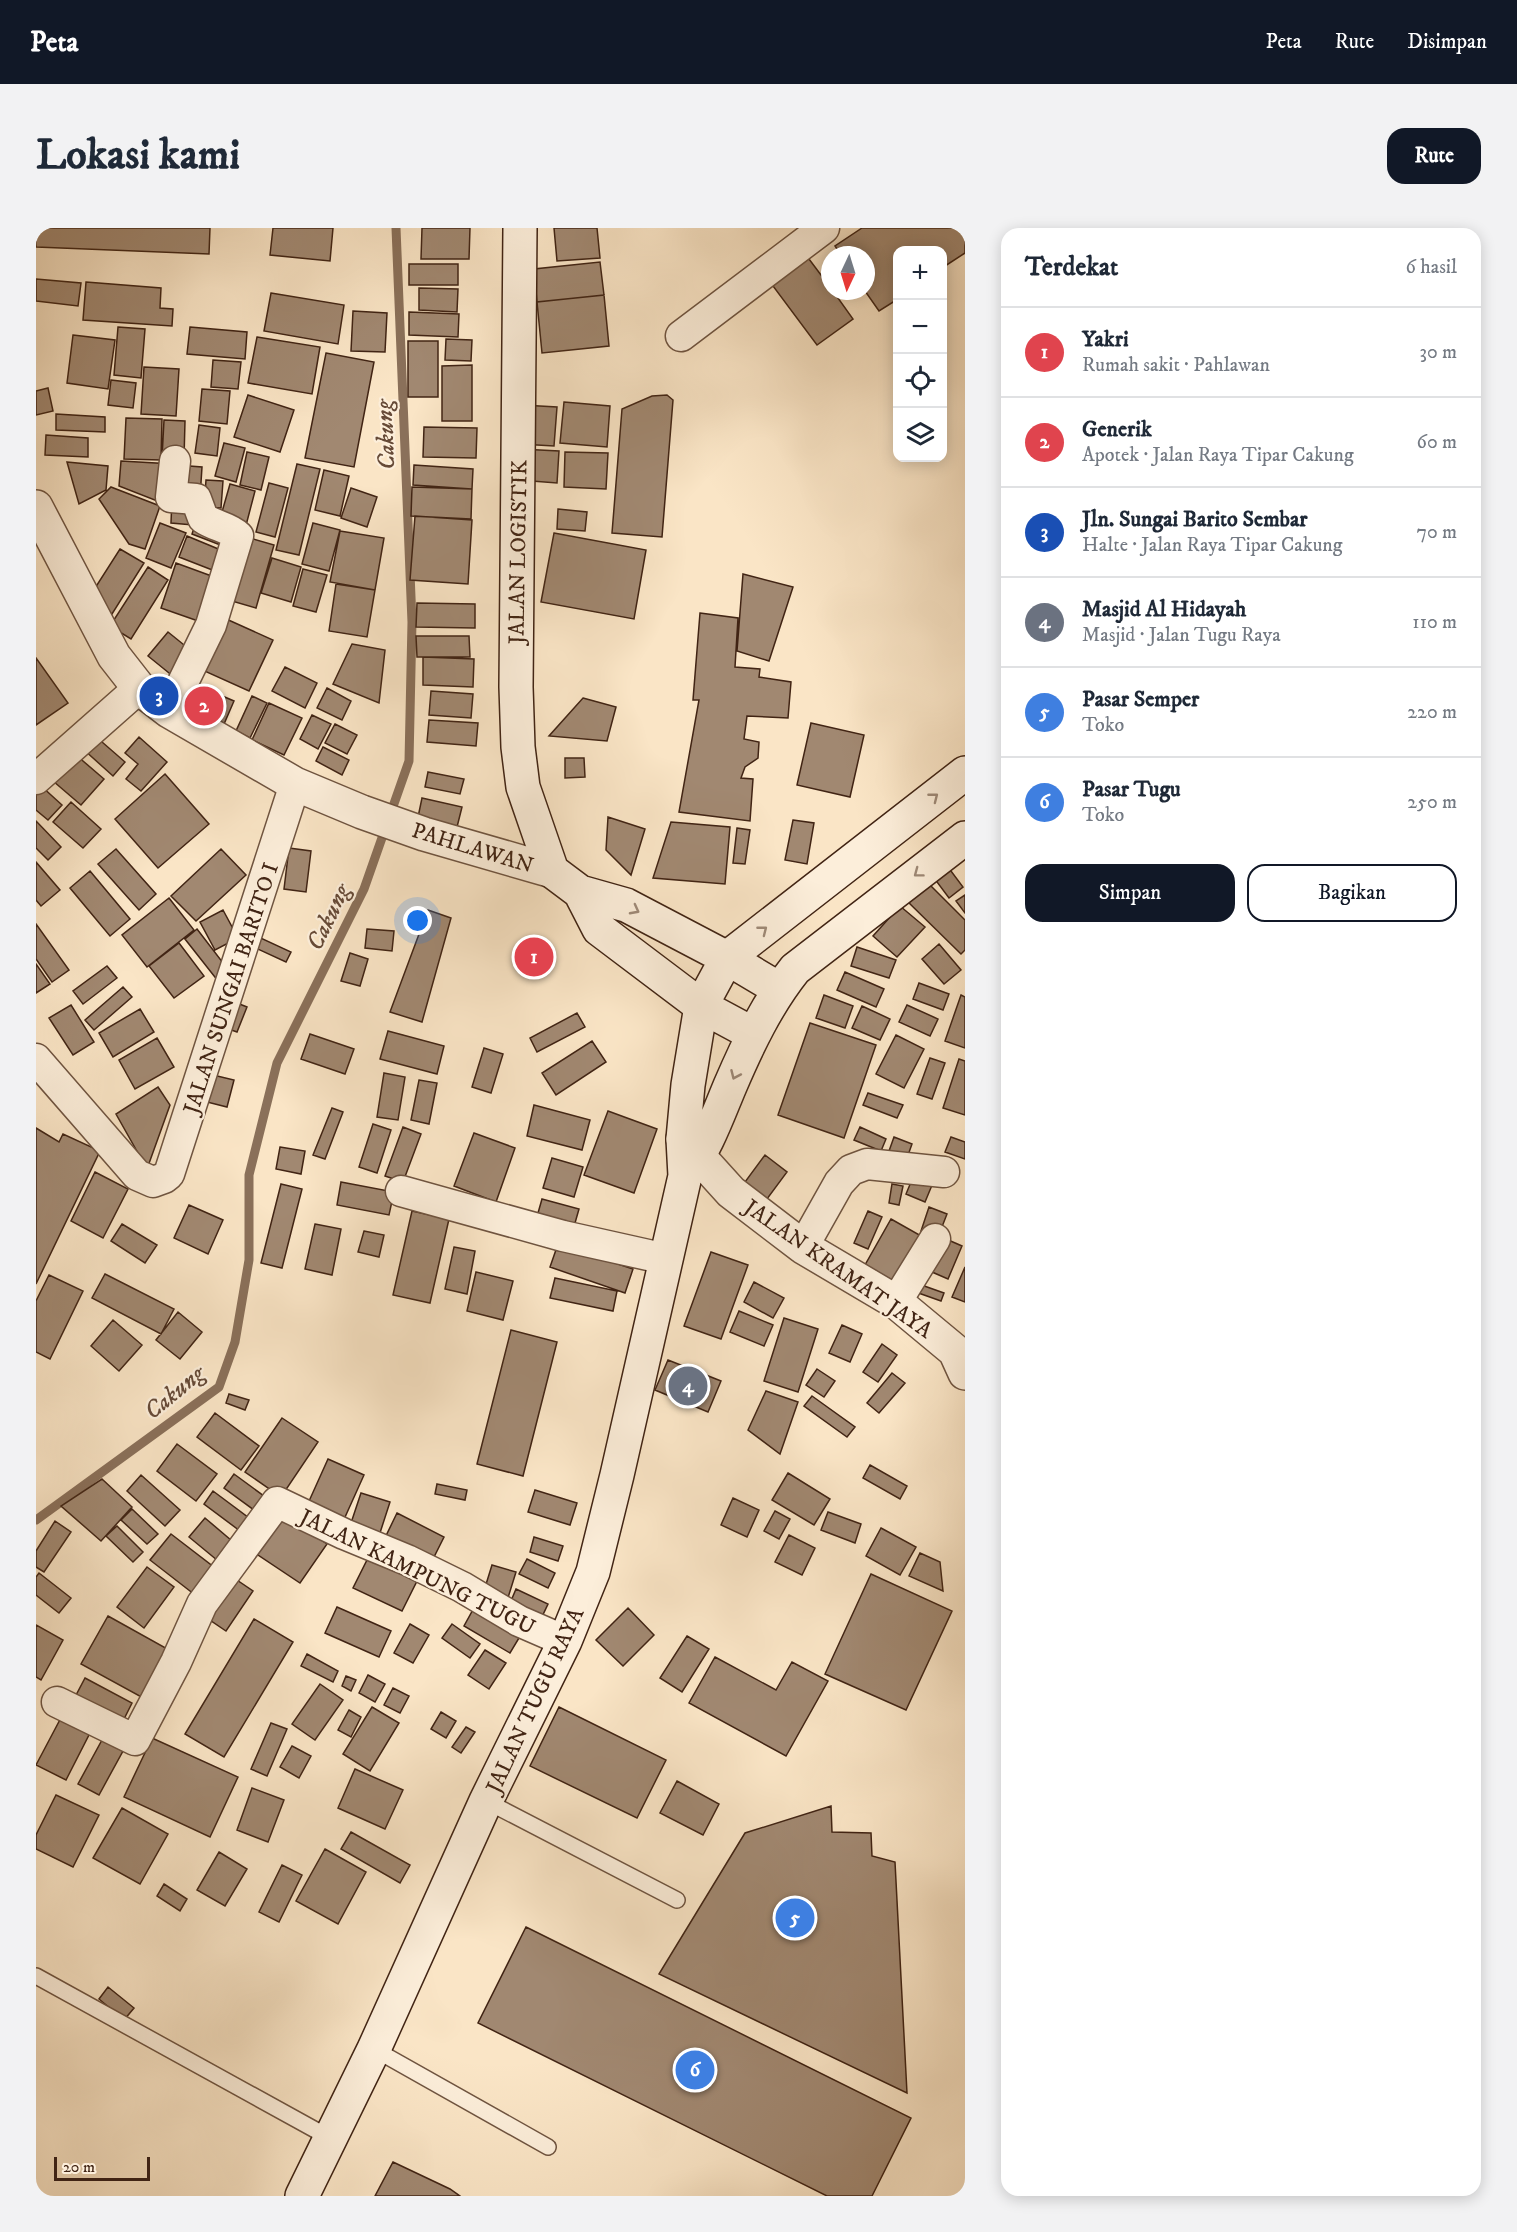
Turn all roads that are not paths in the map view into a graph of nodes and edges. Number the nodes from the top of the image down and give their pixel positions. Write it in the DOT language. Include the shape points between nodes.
graph roads {
  1 [pos="520,228"];
  2 [pos="824,228"];
  3 [pos="681,336"];
  4 [pos="175,461"];
  5 [pos="36,507"];
  6 [pos="139,688"];
  7 [pos="169,711"];
  8 [pos="965,773"];
  9 [pos="36,779"];
  10 [pos="295,784"];
  11 [pos="965,838"];
  12 [pos="552,871"];
  13 [pos="580,892"];
  14 [pos="727,958"];
  15 [pos="779,989"];
  16 [pos="701,1006"];
  17 [pos="753,1034"];
  18 [pos="36,1059"];
  19 [pos="689,1157"];
  20 [pos="944,1172"];
  21 [pos="401,1191"];
  22 [pos="935,1239"];
  23 [pos="803,1246"];
  24 [pos="666,1259"];
  25 [pos="896,1302"];
  26 [pos="964,1368"];
  27 [pos="565,1641"];
  28 [pos="57,1702"];
  29 [pos="486,1801"];
  30 [pos="677,1900"];
  31 [pos="36,1976"];
  32 [pos="374,2049"];
  33 [pos="330,2138"];
  34 [pos="548,2147"];
  35 [pos="302,2196"];
  1 -- 12 [label="main road, JALAN LOGISTIK" via="518,747 523,787"];
  2 -- 3 [label="street"];
  4 -- 7 [label="street" via="171,497 196,499 203,518 238,536 211,625"];
  5 -- 6 [label="main road, PAHLAWAN" via="114,656"];
  6 -- 7 [label="main road, PAHLAWAN"];
  6 -- 9 [label="street"];
  7 -- 10 [label="main road, PAHLAWAN"];
  14 -- 8 [label="main road, one-way"];
  10 -- 12 [label="main road, PAHLAWAN" via="424,834"];
  10 -- 18 [label="street, JALAN SUNGAI BARITO I" via="173,1164 164,1178 153,1182 137,1175"];
  11 -- 15 [label="main road, one-way" via="804,962"];
  12 -- 13 [label="main road, PAHLAWAN"];
  13 -- 14 [label="main road, PAHLAWAN, one-way" via="626,905"];
  13 -- 16 [label="main road, PAHLAWAN" via="599,929"];
  14 -- 15 [label="main road, PAHLAWAN"];
  14 -- 16 [label="main road"];
  15 -- 17 [label="main road"];
  16 -- 17 [label="main road, PAHLAWAN"];
  16 -- 19 [label="main road" via="688,1084"];
  17 -- 19 [label="main road, one-way"];
  19 -- 23 [label="main road, JALAN KRAMAT JAYA"];
  19 -- 24 [label="main road, JALAN TUGU RAYA"];
  20 -- 23 [label="street" via="867,1164 852,1170 839,1183"];
  21 -- 24 [label="street" via="563,1236"];
  22 -- 25 [label="street"];
  23 -- 25 [label="main road, JALAN KRAMAT JAYA"];
  24 -- 27 [label="main road, JALAN TUGU RAYA" via="593,1572"];
  25 -- 26 [label="main road, JALAN KRAMAT JAYA" via="955,1351"];
  27 -- 28 [label="street, JALAN KAMPUNG TUGU" via="519,1621 407,1560 277,1502 202,1604 135,1740"];
  27 -- 29 [label="main road, JALAN TUGU RAYA"];
  29 -- 30 [label="lane"];
  29 -- 32 [label="main road, JALAN TUGU RAYA"];
  31 -- 33 [label="lane"];
  32 -- 33 [label="main road, JALAN TUGU RAYA"];
  32 -- 34 [label="lane"];
  33 -- 35 [label="main road, JALAN TUGU RAYA"];
}
